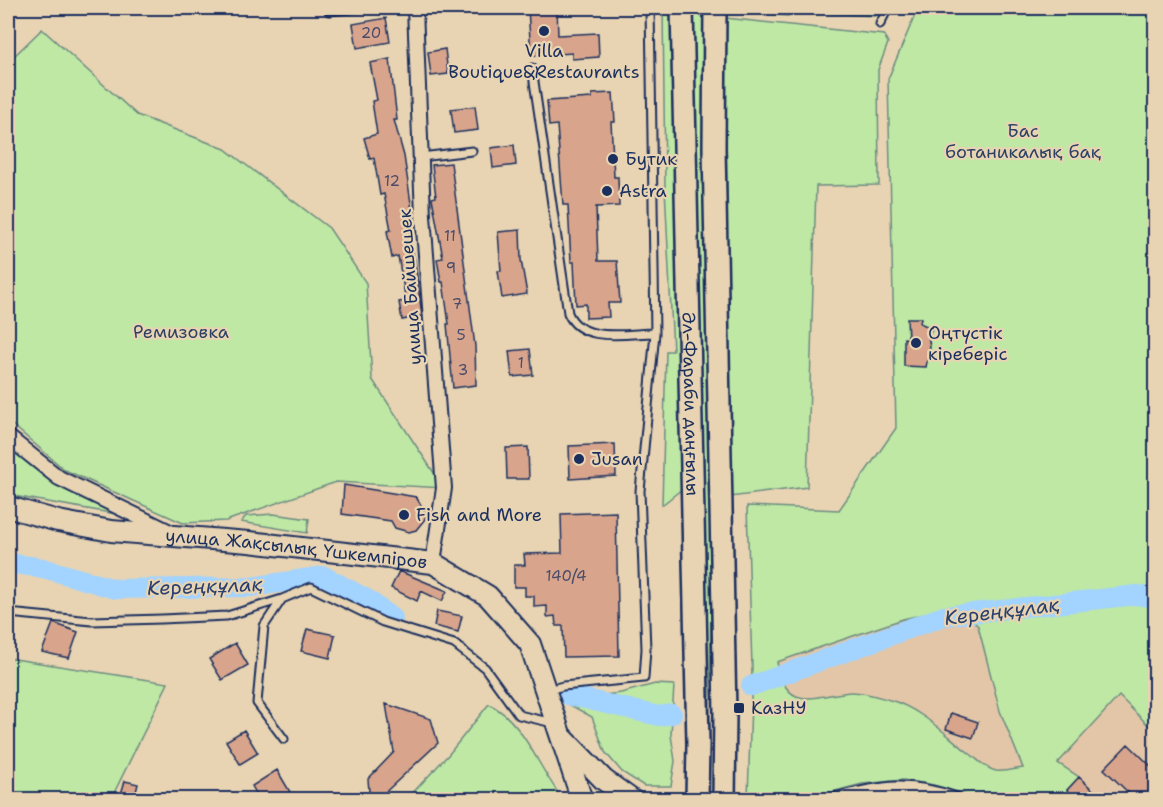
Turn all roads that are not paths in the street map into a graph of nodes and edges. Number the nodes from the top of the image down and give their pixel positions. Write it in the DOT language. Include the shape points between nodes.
graph roads {
  1 [pos="360,8"];
  2 [pos="415,8"];
  3 [pos="650,8"];
  4 [pos="682,8"];
  5 [pos="715,8"];
  6 [pos="888,8"];
  7 [pos="329,11"];
  8 [pos="880,24"];
  9 [pos="532,68"];
  10 [pos="472,151"];
  11 [pos="420,157"];
  12 [pos="655,333"];
  13 [pos="8,437"];
  14 [pos="8,507"];
  15 [pos="178,536"];
  16 [pos="433,563"];
  17 [pos="282,599"];
  18 [pos="8,613"];
  19 [pos="546,690"];
  20 [pos="557,729"];
  21 [pos="284,740"];
  22 [pos="698,744"];
  23 [pos="889,788"];
  24 [pos="597,792"];
  25 [pos="632,800"];
  26 [pos="646,800"];
  27 [pos="689,800"];
  28 [pos="696,800"];
  29 [pos="724,800"];
  30 [pos="836,800"];
  31 [pos="878,800"];
  32 [pos="955,800"];
  1 -- 7 [label="lane"];
  2 -- 11 [label="street, улица Байшешек"];
  3 -- 12 [label="lane"];
  4 -- 22 [label="main road, Әл-Фараби даңғылы"];
  5 -- 29 [label="main road, Әл-Фараби даңғылы"];
  6 -- 8 [label="lane"];
  9 -- 12 [label="lane" via="572,322 588,333"];
  10 -- 11 [label="lane"];
  11 -- 16 [label="street, улица Байшешек" via="444,488"];
  12 -- 19 [label="lane" via="640,491 644,678"];
  13 -- 15 [label="street" via="59,478"];
  14 -- 15 [label="street, улица Жақсылық Үшкемпіров" via="111,531"];
  15 -- 16 [label="street, улица Жақсылық Үшкемпіров"];
  16 -- 19 [label="street, улица Жақсылық Үшкемпіров" via="488,597 508,617 530,645"];
  17 -- 18 [label="lane" via="227,616 162,620 92,621"];
  17 -- 20 [label="lane" via="311,587 382,622 454,644 485,668 519,715"];
  17 -- 21 [label="lane" via="264,626 257,703"];
  19 -- 20 [label="street, улица Жақсылық Үшкемпіров"];
  20 -- 24 [label="street"];
  20 -- 24 [label="street, улица Жақсылық Үшкемпіров"];
  22 -- 27 [label="street"];
  22 -- 28 [label="main road, Әл-Фараби даңғылы"];
  23 -- 30 [label="street"];
  23 -- 31 [label="lane"];
  23 -- 32 [label="street" via="927,790"];
  24 -- 25 [label="street, улица Жақсылық Үшкемпіров"];
  24 -- 26 [label="street"];
}
